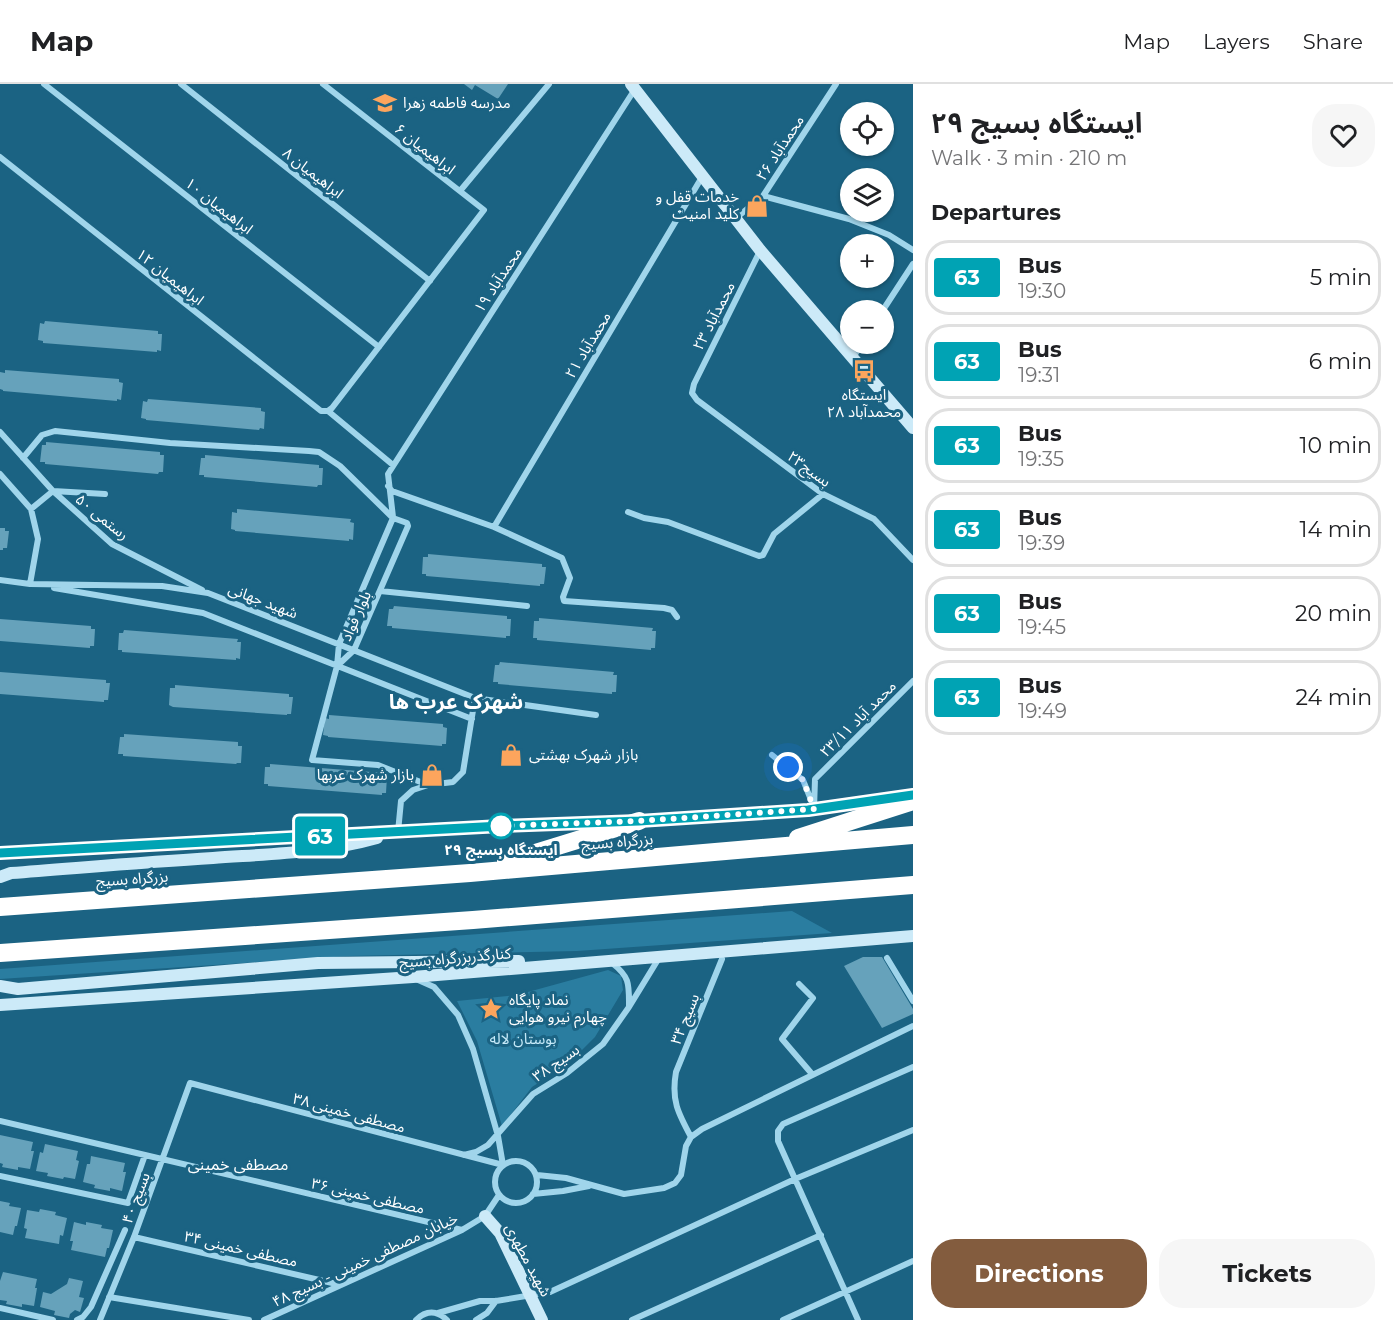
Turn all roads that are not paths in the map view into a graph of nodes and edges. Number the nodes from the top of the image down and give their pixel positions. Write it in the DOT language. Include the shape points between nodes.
graph roads {
  1 [pos="44,84"];
  2 [pos="181,84"];
  3 [pos="323,84"];
  4 [pos="549,84"];
  5 [pos="836,84"];
  6 [pos="633,87"];
  7 [pos="0,157"];
  8 [pos="703,176"];
  9 [pos="460,191"];
  10 [pos="763,196"];
  11 [pos="736,218"];
  12 [pos="760,250"];
  13 [pos="913,250"];
  14 [pos="913,264"];
  15 [pos="430,281"];
  16 [pos="890,300"];
  17 [pos="379,347"];
  18 [pos="856,354"];
  19 [pos="853,358"];
  20 [pos="692,393"];
  21 [pos="327,411"];
  22 [pos="913,428"];
  23 [pos="0,432"];
  24 [pos="23,458"];
  25 [pos="393,465"];
  26 [pos="0,474"];
  27 [pos="387,484"];
  28 [pos="53,491"];
  29 [pos="105,494"];
  30 [pos="823,494"];
  31 [pos="31,509"];
  32 [pos="628,512"];
  33 [pos="393,518"];
  34 [pos="494,526"];
  35 [pos="913,560"];
  36 [pos="0,581"];
  37 [pos="30,584"];
  38 [pos="380,591"];
  39 [pos="208,593"];
  40 [pos="527,606"];
  41 [pos="677,617"];
  42 [pos="339,644"];
  43 [pos="354,650"];
  44 [pos="337,666"];
  45 [pos="913,681"];
  46 [pos="475,698"];
  47 [pos="596,715"];
  48 [pos="472,719"];
  49 [pos="772,755"];
  50 [pos="428,785"];
  51 [pos="913,795"];
  52 [pos="913,801"];
  53 [pos="814,809"];
  54 [pos="639,821"];
  55 [pos="398,832"];
  56 [pos="913,833"];
  57 [pos="768,847"];
  58 [pos="0,853"];
  59 [pos="470,873"];
  60 [pos="0,877"];
  61 [pos="909,886"];
  62 [pos="0,907"];
  63 [pos="913,936"];
  64 [pos="0,953"];
  65 [pos="660,956"];
  66 [pos="887,958"];
  67 [pos="722,959"];
  68 [pos="609,960"];
  69 [pos="413,977"];
  70 [pos="799,984"];
  71 [pos="0,986"];
  72 [pos="913,1001"];
  73 [pos="0,1005"];
  74 [pos="629,1006"];
  75 [pos="913,1026"];
  76 [pos="913,1066"];
  77 [pos="812,1074"];
  78 [pos="190,1083"];
  79 [pos="0,1121"];
  80 [pos="913,1130"];
  81 [pos="498,1136"];
  82 [pos="691,1137"];
  83 [pos="145,1155"];
  84 [pos="463,1155"];
  85 [pos="163,1160"];
  86 [pos="502,1165"];
  87 [pos="537,1175"];
  88 [pos="0,1176"];
  89 [pos="795,1179"];
  90 [pos="589,1185"];
  91 [pos="533,1194"];
  92 [pos="499,1195"];
  93 [pos="485,1216"];
  94 [pos="125,1230"];
  95 [pos="462,1230"];
  96 [pos="820,1236"];
  97 [pos="134,1237"];
  98 [pos="913,1261"];
  99 [pos="342,1285"];
  100 [pos="846,1293"];
  101 [pos="531,1295"];
  102 [pos="109,1297"];
  103 [pos="496,1301"];
  104 [pos="0,1308"];
  105 [pos="438,1313"];
  106 [pos="53,1320"];
  107 [pos="77,1320"];
  108 [pos="100,1320"];
  109 [pos="249,1320"];
  110 [pos="264,1320"];
  111 [pos="416,1320"];
  112 [pos="447,1320"];
  113 [pos="476,1320"];
  114 [pos="542,1320"];
  115 [pos="632,1320"];
  116 [pos="783,1320"];
  117 [pos="858,1320"];
  1 -- 17 [label="street, ابراهیمیان ۱۰"];
  2 -- 15 [label="street, ابراهیمیان ۸"];
  3 -- 9 [label="street, ابراهیمیان ۶"];
  4 -- 9 [label="street"];
  5 -- 10 [label="street, محمدآباد ۲۶"];
  6 -- 8 [label="main road"];
  6 -- 25 [label="street, محمدآباد ۱۹"];
  7 -- 21 [label="street, ابراهیمیان ۱۲" via="321,411"];
  8 -- 11 [label="main road"];
  8 -- 34 [label="street, محمدآباد ۲۱"];
  9 -- 15 [label="street, ابراهیمیان ۶" via="484,210"];
  10 -- 11 [label="street, محمدآباد ۲۶"];
  10 -- 13 [label="street" via="849,219 890,235"];
  11 -- 12 [label="main road"];
  12 -- 19 [label="main road"];
  12 -- 20 [label="street, محمدآباد ۲۳"];
  14 -- 16 [label="street"];
  15 -- 17 [label="street"];
  17 -- 21 [label="street"];
  18 -- 19 [label="street"];
  19 -- 22 [label="main road"];
  20 -- 30 [label="street, بسیج۲۳"];
  21 -- 25 [label="street, ابراهیمیان ۱۲"];
  23 -- 24 [label="street, رستمی ۵۰"];
  24 -- 28 [label="street, رستمی ۵۰"];
  24 -- 33 [label="street" via="42,435 55,431 319,452 340,466"];
  25 -- 27 [label="street, محمدآباد ۱۹"];
  26 -- 31 [label="street"];
  27 -- 33 [label="street"];
  27 -- 34 [label="street" via="392,491"];
  28 -- 29 [label="street"];
  28 -- 31 [label="street"];
  28 -- 39 [label="street, رستمی ۵۰" via="112,544"];
  30 -- 32 [label="street" via="774,534 759,556 668,522"];
  30 -- 35 [label="street, بسیج۲۳" via="874,519"];
  31 -- 37 [label="street" via="38,539"];
  33 -- 38 [label="street, بلوار فواد" via="408,524"];
  33 -- 42 [label="street, بلوار فواد"];
  34 -- 41 [label="street" via="562,558 570,578 564,600 664,608"];
  36 -- 37 [label="street, شهید جهانی"];
  37 -- 39 [label="street, شهید جهانی" via="162,586"];
  37 -- 44 [label="street, شهید جهانی" via="203,613"];
  38 -- 40 [label="street"];
  38 -- 43 [label="street, بلوار فواد"];
  39 -- 42 [label="street, شهید جهانی"];
  42 -- 43 [label="street, شهید جهانی"];
  42 -- 44 [label="street, بلوار فواد"];
  43 -- 44 [label="street, بلوار فواد"];
  43 -- 46 [label="street, شهید جهانی"];
  44 -- 48 [label="street, شهید جهانی"];
  44 -- 50 [label="street" via="312,760 378,765"];
  45 -- 53 [label="street, محمد آباد ۲۳/۱۱" via="815,779"];
  46 -- 47 [label="street, شهید جهانی"];
  46 -- 48 [label="street"];
  48 -- 50 [label="street" via="463,772 453,782"];
  49 -- 53 [label="street" via="803,780"];
  50 -- 55 [label="street" via="413,790 401,801"];
  51 -- 53 [label="main road"];
  52 -- 57 [label="highway"];
  53 -- 54 [label="main road"];
  54 -- 55 [label="main road"];
  54 -- 59 [label="highway"];
  55 -- 58 [label="main road"];
  55 -- 60 [label="main road" via="314,851 117,864"];
  56 -- 57 [label="highway, بزرگراه بسیج"];
  57 -- 59 [label="highway, بزرگراه بسیج"];
  59 -- 62 [label="highway, بزرگراه بسیج"];
  61 -- 64 [label="highway"];
  63 -- 65 [label="main road, کنارگذربزرگراه بسیج"];
  65 -- 68 [label="main road, کنارگذربزرگراه بسیج"];
  65 -- 74 [label="street, بسیج ۳۸"];
  66 -- 72 [label="street"];
  67 -- 82 [label="street, بسیج ۳۴" via="673,1088 676,1108"];
  68 -- 69 [label="main road, کنارگذربزرگراه بسیج"];
  68 -- 71 [label="main road" via="318,963 18,989"];
  68 -- 74 [label="street" via="624,972 629,983"];
  69 -- 73 [label="main road, کنارگذربزرگراه بسیج"];
  69 -- 81 [label="street" via="434,987 458,1015 473,1049"];
  70 -- 77 [label="street" via="813,998 783,1040"];
  74 -- 81 [label="street, بسیج ۳۸" via="603,1044 532,1094"];
  75 -- 77 [label="street"];
  76 -- 89 [label="street" via="783,1124 778,1141"];
  77 -- 82 [label="street"];
  78 -- 84 [label="street, مصطفی خمینی ۳۸"];
  78 -- 85 [label="street, بسیج ۴۰"];
  79 -- 83 [label="street, مصطفی خمینی ۳۶"];
  80 -- 89 [label="street"];
  81 -- 84 [label="street, بسیج ۳۸" via="476,1152"];
  81 -- 86 [label="street"];
  82 -- 90 [label="street" via="681,1175 675,1183 624,1194"];
  83 -- 85 [label="street, مصطفی خمینی ۳۶"];
  83 -- 88 [label="street" via="128,1203"];
  84 -- 86 [label="street, مصطفی خمینی ۳۸"];
  85 -- 95 [label="street, مصطفی خمینی ۳۶"];
  85 -- 97 [label="street, بسیج ۴۰"];
  86 -- 87 [label="street" via="524,1162"];
  86 -- 92 [label="street" via="495,1179"];
  87 -- 90 [label="street"];
  87 -- 91 [label="street"];
  89 -- 96 [label="street"];
  89 -- 101 [label="street" via="550,1292"];
  90 -- 91 [label="street"];
  91 -- 92 [label="street" via="513,1203"];
  92 -- 93 [label="street, خیابان مصطفی خمینی - بسیج ۴۸"];
  93 -- 95 [label="street, خیابان مصطفی خمینی - بسیج ۴۸"];
  93 -- 101 [label="main road, شهید مطهری" via="500,1233"];
  94 -- 107 [label="street" via="91,1307"];
  95 -- 99 [label="street, خیابان مصطفی خمینی - بسیج ۴۸"];
  96 -- 100 [label="street"];
  96 -- 115 [label="street"];
  97 -- 99 [label="street, مصطفی خمینی ۳۴"];
  97 -- 102 [label="street, بسیج ۴۰"];
  98 -- 100 [label="street"];
  99 -- 110 [label="street, خیابان مصطفی خمینی - بسیج ۴۸"];
  100 -- 116 [label="street"];
  100 -- 117 [label="street"];
  101 -- 103 [label="street"];
  101 -- 114 [label="main road, شهید مطهری"];
  102 -- 108 [label="street, بسیج ۴۰"];
  102 -- 109 [label="street"];
  103 -- 105 [label="street" via="480,1301"];
  103 -- 113 [label="street"];
  104 -- 106 [label="street"];
  105 -- 111 [label="street" via="430,1312"];
  105 -- 112 [label="street"];
}
